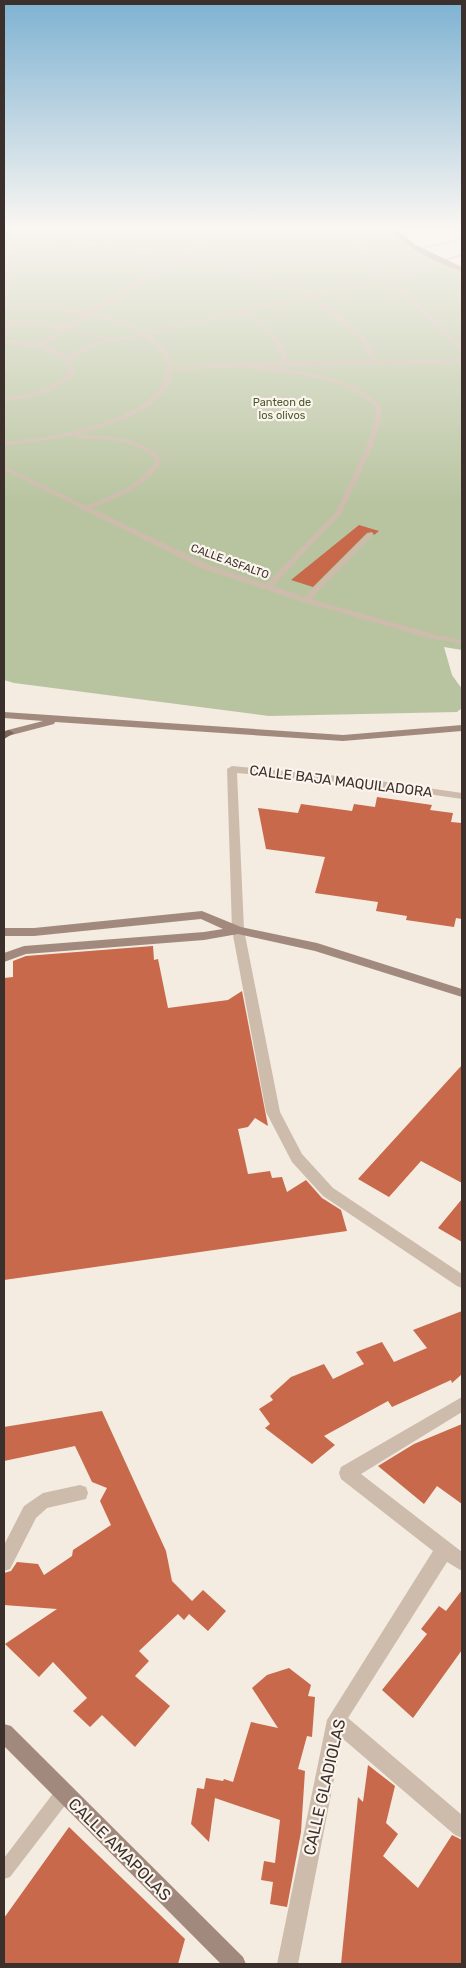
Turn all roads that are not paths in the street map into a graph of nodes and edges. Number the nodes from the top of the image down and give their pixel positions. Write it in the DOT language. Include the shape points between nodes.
graph roads {
  1 [pos="78,320"];
  2 [pos="112,320"];
  3 [pos="206,320"];
  4 [pos="255,320"];
  5 [pos="341,320"];
  6 [pos="435,320"];
  7 [pos="18,322"];
  8 [pos="4,323"];
  9 [pos="67,327"];
  10 [pos="147,334"];
  11 [pos="4,335"];
  12 [pos="111,340"];
  13 [pos="4,341"];
  14 [pos="39,345"];
  15 [pos="462,350"];
  16 [pos="67,358"];
  17 [pos="462,361"];
  18 [pos="376,362"];
  19 [pos="285,363"];
  20 [pos="241,365"];
  21 [pos="171,368"];
  22 [pos="4,399"];
  23 [pos="70,435"];
  24 [pos="4,444"];
  25 [pos="4,468"];
  26 [pos="84,509"];
  27 [pos="370,535"];
  28 [pos="268,587"];
  29 [pos="306,600"];
  30 [pos="462,642"];
  31 [pos="4,715"];
  32 [pos="60,720"];
  33 [pos="462,728"];
  34 [pos="5,734"];
  35 [pos="462,796"];
  36 [pos="238,930"];
  37 [pos="4,932"];
  38 [pos="4,958"];
  39 [pos="462,994"];
  40 [pos="462,1282"];
  41 [pos="462,1404"];
  42 [pos="80,1493"];
  43 [pos="445,1549"];
  44 [pos="4,1563"];
  45 [pos="462,1563"];
  46 [pos="336,1720"];
  47 [pos="4,1733"];
  48 [pos="64,1793"];
  49 [pos="462,1828"];
  50 [pos="4,1871"];
  51 [pos="236,1964"];
  52 [pos="287,1964"];
  1 -- 9 [label="lane"];
  2 -- 10 [label="lane"];
  3 -- 10 [label="lane"];
  4 -- 19 [label="lane" via="285,348"];
  5 -- 18 [label="lane" via="362,337"];
  6 -- 15 [label="lane"];
  7 -- 8 [label="lane"];
  7 -- 9 [label="lane"];
  7 -- 11 [label="lane"];
  9 -- 12 [label="lane"];
  9 -- 14 [label="lane"];
  10 -- 12 [label="lane"];
  10 -- 21 [label="lane" via="166,353"];
  12 -- 16 [label="lane" via="94,344"];
  13 -- 14 [label="lane"];
  14 -- 16 [label="lane"];
  16 -- 22 [label="lane" via="72,372 64,383 38,393"];
  17 -- 18 [label="lane"];
  18 -- 19 [label="lane"];
  19 -- 20 [label="lane"];
  20 -- 21 [label="lane"];
  20 -- 28 [label="lane" via="337,383 365,394 379,407 378,421 368,450 338,514"];
  21 -- 23 [label="lane" via="162,390 144,406 110,424"];
  23 -- 24 [label="lane"];
  23 -- 26 [label="lane" via="143,447 154,452 159,460 155,470 142,481"];
  25 -- 26 [label="lane, CALLE ASFALTO"];
  26 -- 28 [label="lane, CALLE ASFALTO" via="204,566"];
  27 -- 29 [label="lane"];
  28 -- 29 [label="lane, CALLE ASFALTO"];
  29 -- 30 [label="lane, CALLE ASFALTO"];
  31 -- 32 [label="street"];
  32 -- 33 [label="street" via="343,738"];
  32 -- 34 [label="street"];
  35 -- 36 [label="street, CALLE BAJA MAQUILADORA" via="359,781 232,769"];
  36 -- 37 [label="street" via="202,915 34,932"];
  36 -- 38 [label="street" via="204,936 24,950"];
  36 -- 39 [label="street" via="317,947"];
  36 -- 40 [label="street, CALLE BAJA MAQUILADORA" via="273,1112 297,1158 328,1192"];
  41 -- 43 [label="street" via="347,1473"];
  42 -- 44 [label="street" via="43,1501 30,1512"];
  43 -- 45 [label="street"];
  43 -- 46 [label="street, CALLE GLADIOLAS"];
  46 -- 49 [label="street"];
  46 -- 52 [label="street, CALLE GLADIOLAS"];
  47 -- 48 [label="street, CALLE AMAPOLAS"];
  48 -- 50 [label="lane"];
  48 -- 51 [label="street, CALLE AMAPOLAS"];
}
